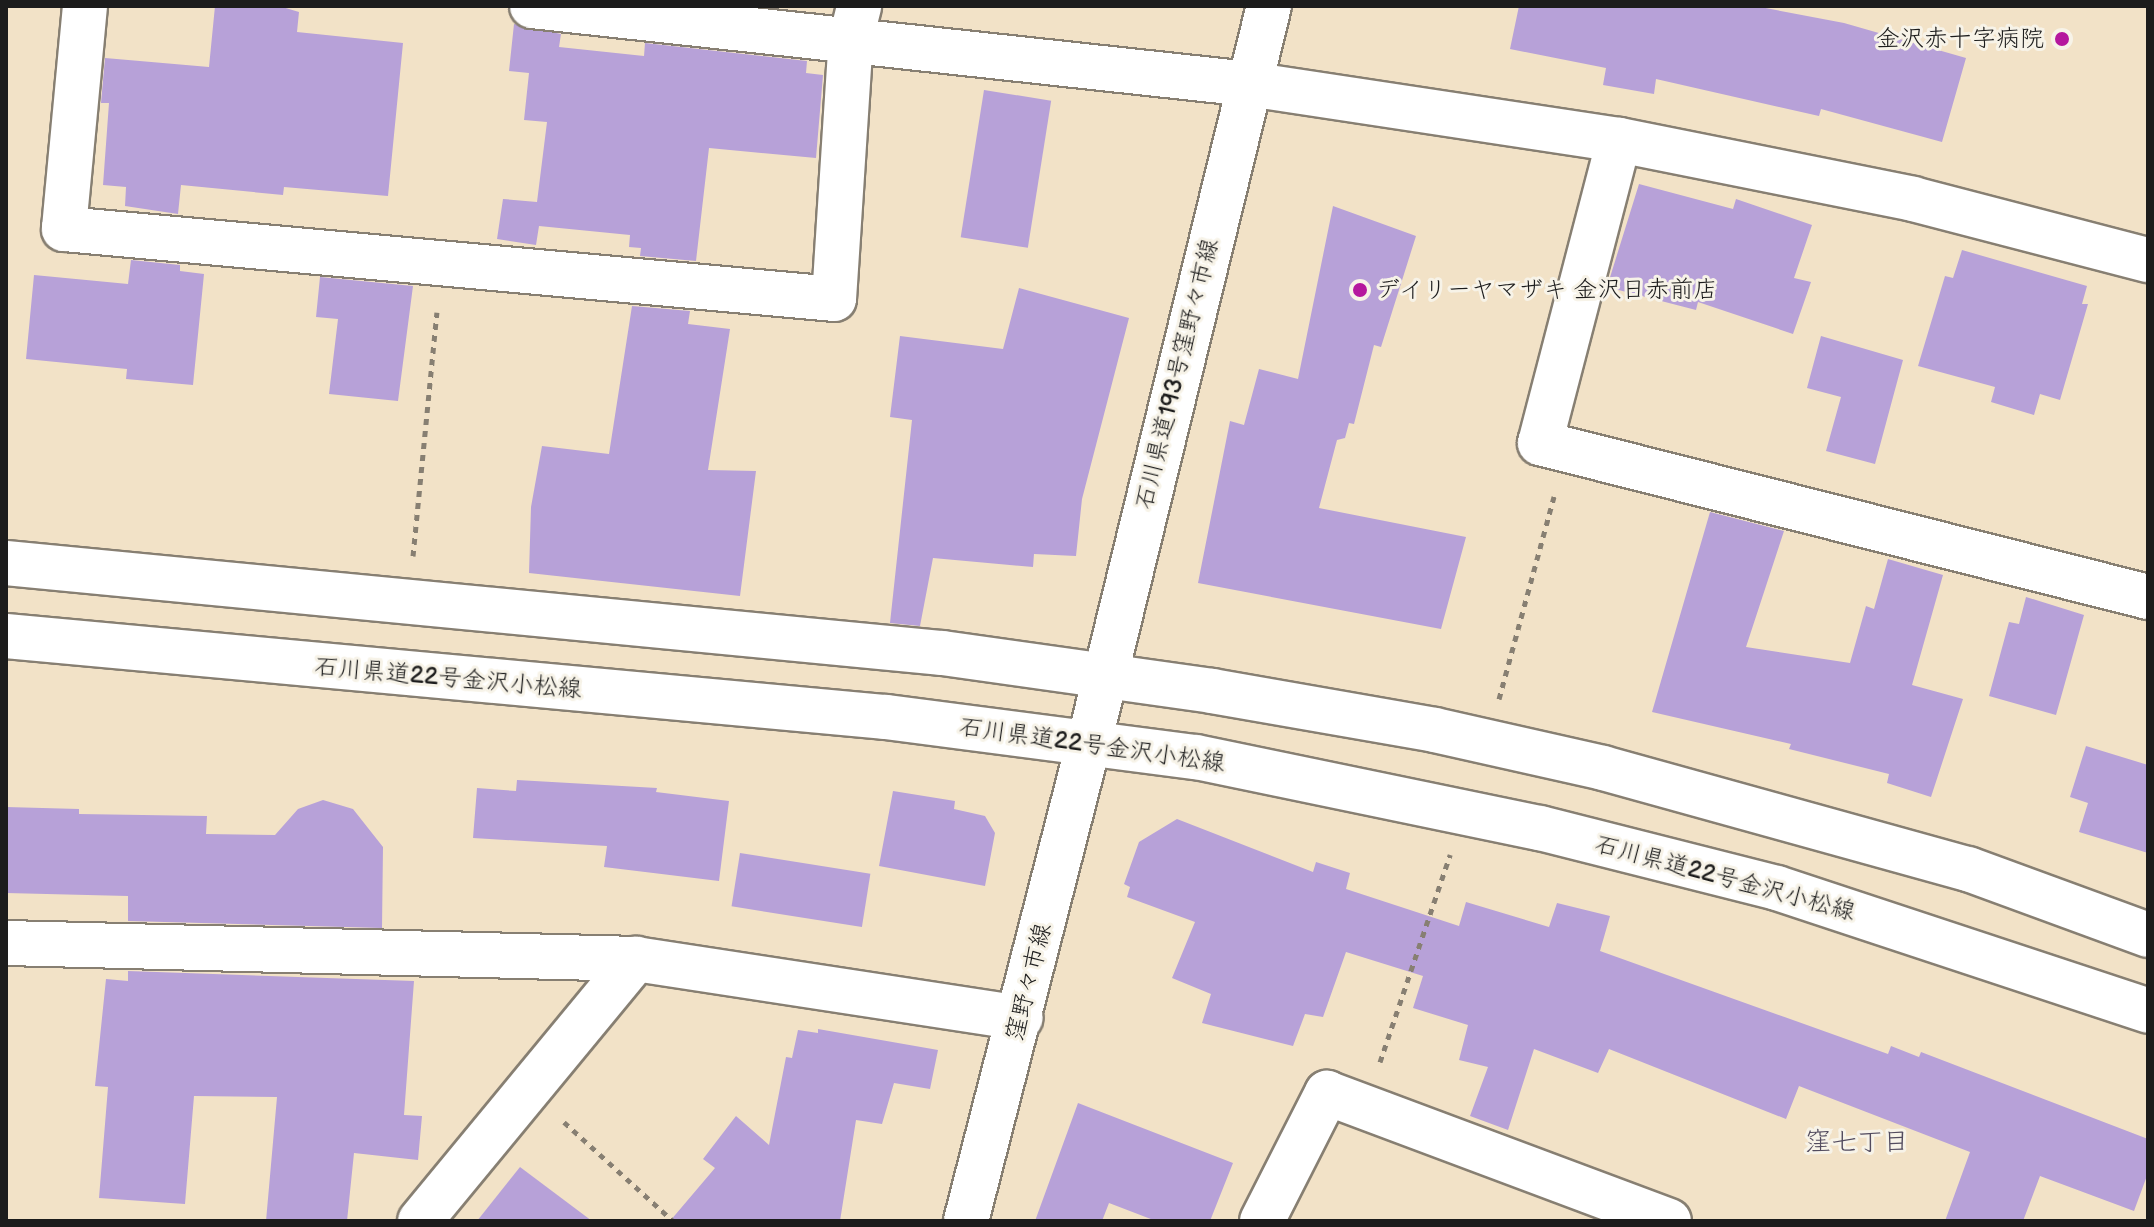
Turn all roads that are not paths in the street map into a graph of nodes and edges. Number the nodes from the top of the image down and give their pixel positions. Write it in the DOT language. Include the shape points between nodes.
graph roads {
  1 [pos="85,6"];
  2 [pos="532,6"];
  3 [pos="1269,6"];
  4 [pos="855,22"];
  5 [pos="1249,84"];
  6 [pos="1619,140"];
  7 [pos="2148,260"];
  8 [pos="6,563"];
  9 [pos="2148,597"];
  10 [pos="6,636"];
  11 [pos="1103,676"];
  12 [pos="1089,743"];
  13 [pos="2148,935"];
  14 [pos="6,943"];
  15 [pos="636,959"];
  16 [pos="2148,1011"];
  17 [pos="1020,1018"];
  18 [pos="420,1221"];
  19 [pos="966,1221"];
  20 [pos="1262,1221"];
  21 [pos="1669,1221"];
  1 -- 4 [label="street" via="64,229 834,299"];
  2 -- 4 [label="street"];
  3 -- 5 [label="street, 石川県道193号窪野々市線"];
  4 -- 5 [label="street"];
  5 -- 6 [label="street"];
  5 -- 11 [label="street, 石川県道193号窪野々市線"];
  6 -- 7 [label="street" via="1913,199"];
  6 -- 9 [label="street" via="1540,443"];
  8 -- 11 [label="street" via="943,653"];
  10 -- 12 [label="street, 石川県道22号金沢小松線" via="886,717"];
  11 -- 12 [label="street, 石川県道193号窪野々市線"];
  11 -- 13 [label="street" via="1487,742 1603,768 1968,869"];
  12 -- 16 [label="street, 石川県道22号金沢小松線" via="1196,757 1464,813 1777,888"];
  12 -- 17 [label="street, 窪野々市線"];
  14 -- 15 [label="street"];
  15 -- 17 [label="street"];
  15 -- 18 [label="street"];
  17 -- 19 [label="street, 窪野々市線"];
  20 -- 21 [label="street" via="1327,1093"];
}
